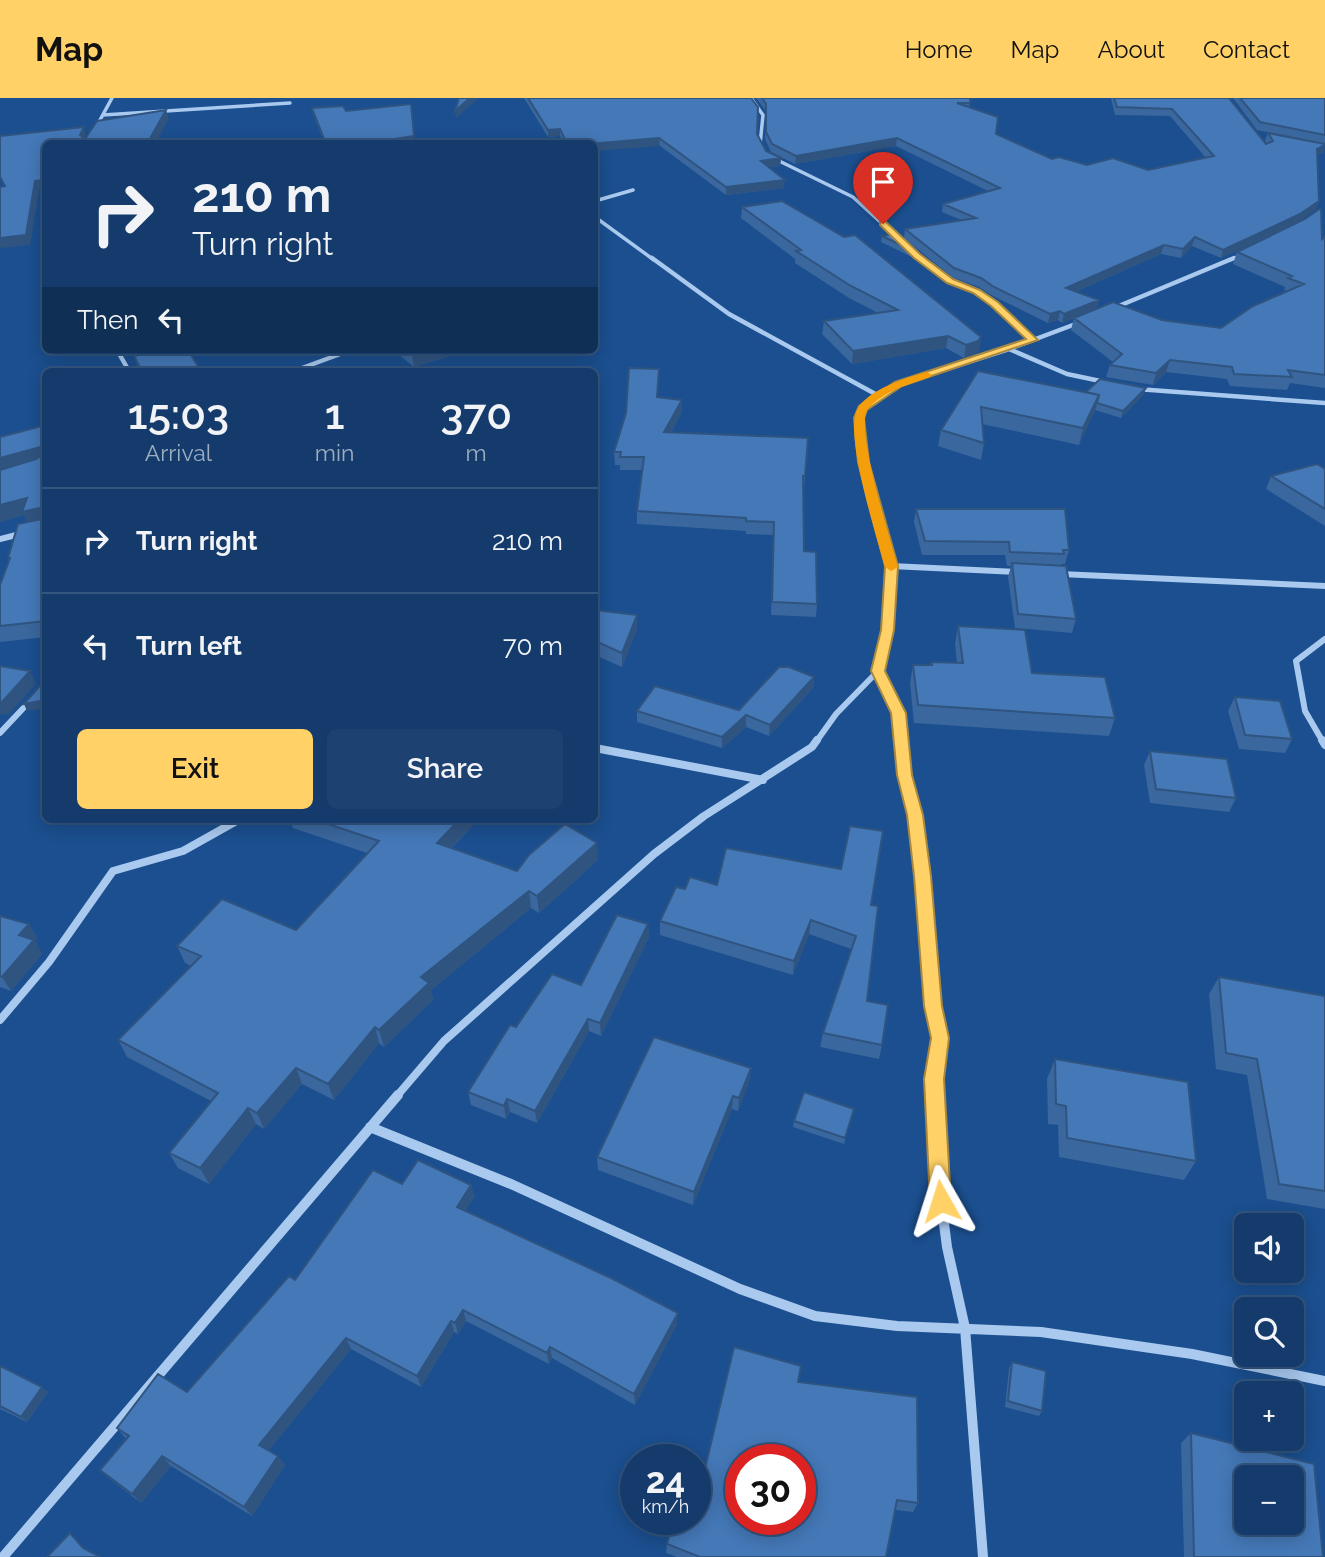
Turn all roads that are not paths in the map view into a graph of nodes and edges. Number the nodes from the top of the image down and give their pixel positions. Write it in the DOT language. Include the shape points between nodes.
graph roads {
  1 [pos="112,98"];
  2 [pos="751,98"];
  3 [pos="290,103"];
  4 [pos="103,115"];
  5 [pos="89,140"];
  6 [pos="760,147"];
  7 [pos="768,155"];
  8 [pos="633,190"];
  9 [pos="598,200"];
  10 [pos="598,219"];
  11 [pos="1249,252"];
  12 [pos="1110,310"];
  13 [pos="1085,320"];
  14 [pos="1033,340"];
  15 [pos="1009,349"];
  16 [pos="340,354"];
  17 [pos="302,368"];
  18 [pos="1114,384"];
  19 [pos="1126,387"];
  20 [pos="879,396"];
  21 [pos="1325,403"];
  22 [pos="37,529"];
  23 [pos="0,539"];
  24 [pos="891,566"];
  25 [pos="1027,572"];
  26 [pos="1054,573"];
  27 [pos="1325,586"];
  28 [pos="1325,639"];
  29 [pos="878,671"];
  30 [pos="36,693"];
  31 [pos="0,733"];
  32 [pos="1325,745"];
  33 [pos="598,749"];
  34 [pos="763,780"];
  35 [pos="233,823"];
  36 [pos="0,1020"];
  37 [pos="370,1128"];
  38 [pos="965,1328"];
  39 [pos="1325,1381"];
  40 [pos="3,1557"];
  41 [pos="983,1557"];
  1 -- 4 [label="street"];
  2 -- 6 [label="street" via="764,114"];
  3 -- 4 [label="street"];
  4 -- 5 [label="street"];
  7 -- 14 [label="street" via="853,197 917,256 950,281 995,304"];
  8 -- 9 [label="street"];
  10 -- 20 [label="street" via="729,314"];
  11 -- 12 [label="street"];
  13 -- 14 [label="street"];
  14 -- 15 [label="street"];
  15 -- 18 [label="street" via="1068,374"];
  15 -- 20 [label="street" via="899,384"];
  16 -- 17 [label="street"];
  19 -- 21 [label="street"];
  20 -- 24 [label="street" via="863,408 859,418 863,462"];
  22 -- 23 [label="street"];
  24 -- 25 [label="street"];
  24 -- 29 [label="street" via="887,630"];
  26 -- 27 [label="street"];
  28 -- 32 [label="street" via="1296,661 1305,711"];
  29 -- 34 [label="street" via="836,714 812,747"];
  29 -- 38 [label="street" via="899,713 904,775 915,815 940,1038 934,1079 937,1177"];
  30 -- 31 [label="street"];
  33 -- 34 [label="street"];
  34 -- 37 [label="street" via="654,854 444,1041"];
  35 -- 36 [label="street" via="183,851 113,871 49,962"];
  37 -- 38 [label="street" via="511,1184 740,1289 815,1316"];
  37 -- 40 [label="street"];
  38 -- 39 [label="street" via="1055,1334 1192,1354"];
  38 -- 41 [label="street"];
}
